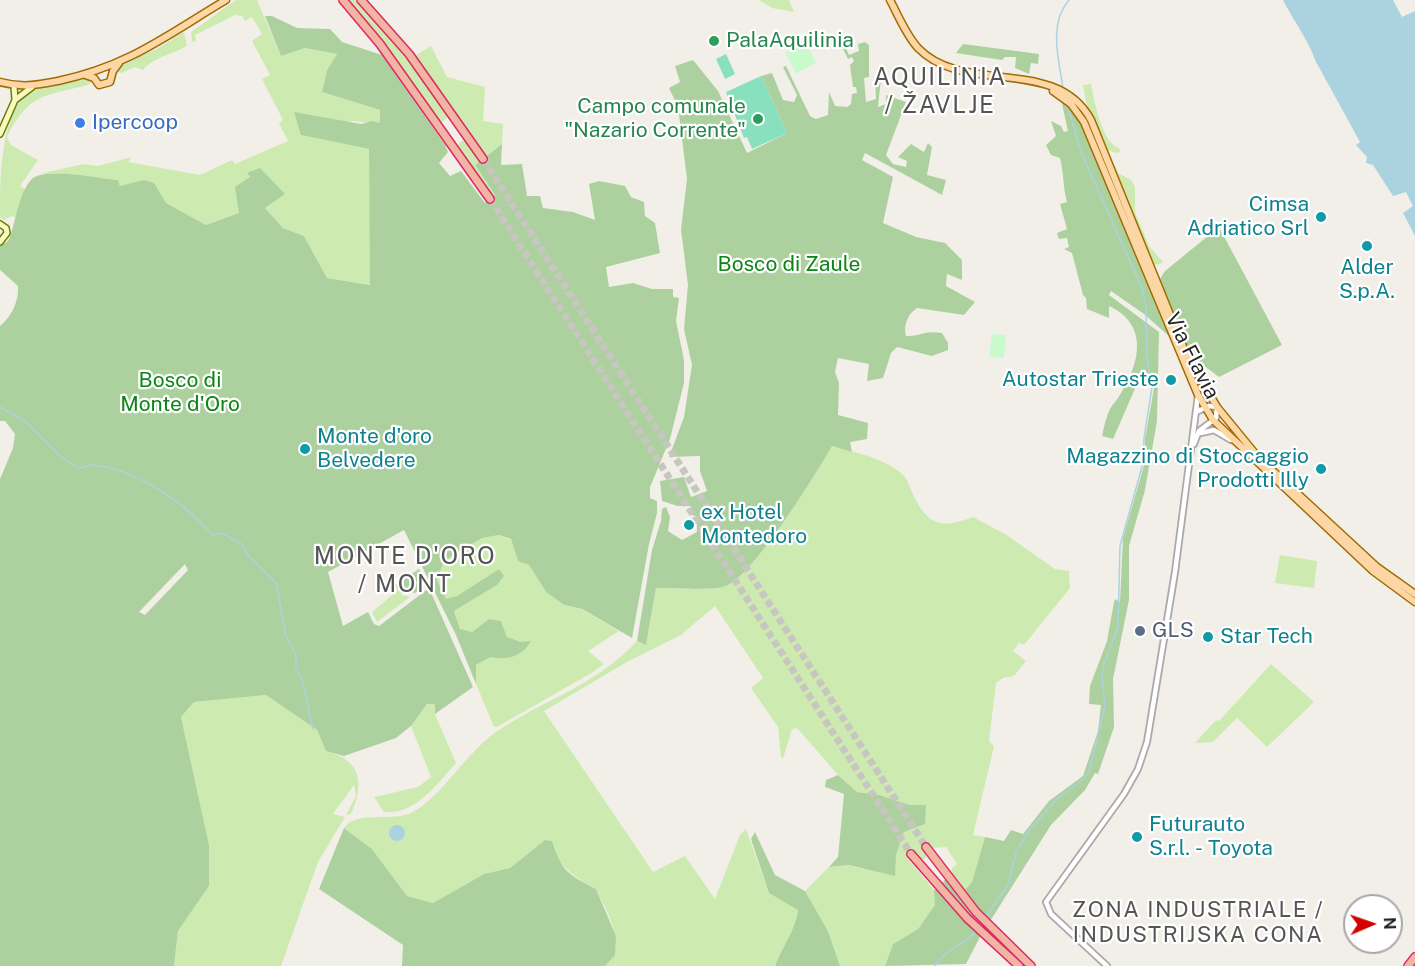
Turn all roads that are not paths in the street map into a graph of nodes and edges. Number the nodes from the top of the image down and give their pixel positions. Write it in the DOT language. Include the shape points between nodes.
graph roads {
  1 [pos="226,0"];
  2 [pos="343,0"];
  3 [pos="362,0"];
  4 [pos="890,0"];
  5 [pos="120,62"];
  6 [pos="105,68"];
  7 [pos="97,70"];
  8 [pos="111,73"];
  9 [pos="81,75"];
  10 [pos="94,78"];
  11 [pos="0,82"];
  12 [pos="1039,83"];
  13 [pos="14,86"];
  14 [pos="32,87"];
  15 [pos="15,100"];
  16 [pos="0,134"];
  17 [pos="483,159"];
  18 [pos="490,199"];
  19 [pos="0,224"];
  20 [pos="0,242"];
  21 [pos="1198,395"];
  22 [pos="1218,407"];
  23 [pos="1204,408"];
  24 [pos="1196,412"];
  25 [pos="1213,420"];
  26 [pos="1197,437"];
  27 [pos="1231,440"];
  28 [pos="1192,453"];
  29 [pos="1415,594"];
  30 [pos="1415,602"];
  31 [pos="926,847"];
  32 [pos="912,854"];
  33 [pos="1415,959"];
  34 [pos="1019,966"];
  35 [pos="1031,966"];
  36 [pos="1107,966"];
  37 [pos="1409,966"];
  1 -- 5 [label="main road" via="166,39"];
  2 -- 18 [label="highway" via="385,51"];
  3 -- 17 [label="highway" via="409,54"];
  4 -- 12 [label="main road" via="913,42 930,57 967,71"];
  5 -- 6 [label="main road"];
  5 -- 8 [label="main road"];
  6 -- 7 [label="main road"];
  6 -- 8 [label="main road"];
  7 -- 9 [label="main road"];
  7 -- 10 [label="main road"];
  8 -- 10 [label="main road" via="111,80 105,85"];
  9 -- 10 [label="main road"];
  9 -- 14 [label="main road"];
  11 -- 13 [label="main road"];
  12 -- 21 [label="main road, Via Flavia" via="1067,101 1084,122"];
  12 -- 22 [label="main road, Via Flavia" via="1065,93 1091,120 1186,354"];
  13 -- 14 [label="main road"];
  13 -- 15 [label="main road"];
  14 -- 15 [label="main road"];
  15 -- 16 [label="main road"];
  19 -- 20 [label="main road" via="7,233"];
  21 -- 23 [label="main road, Via Flavia"];
  21 -- 24 [label="street"];
  22 -- 23 [label="street"];
  22 -- 25 [label="street"];
  22 -- 29 [label="main road, Via Flavia" via="1258,457 1377,567"];
  23 -- 24 [label="street"];
  23 -- 25 [label="main road, Via Flavia"];
  24 -- 28 [label="street"];
  25 -- 26 [label="street"];
  25 -- 27 [label="main road, Via Flavia"];
  26 -- 27 [label="street" via="1214,430"];
  26 -- 28 [label="street"];
  27 -- 30 [label="main road, Via Flavia" via="1373,571"];
  28 -- 36 [label="street" via="1147,742 1138,769 1048,899 1051,914"];
  31 -- 35 [label="highway" via="976,912"];
  32 -- 34 [label="highway" via="967,918"];
  33 -- 37 [label="highway"];
}
